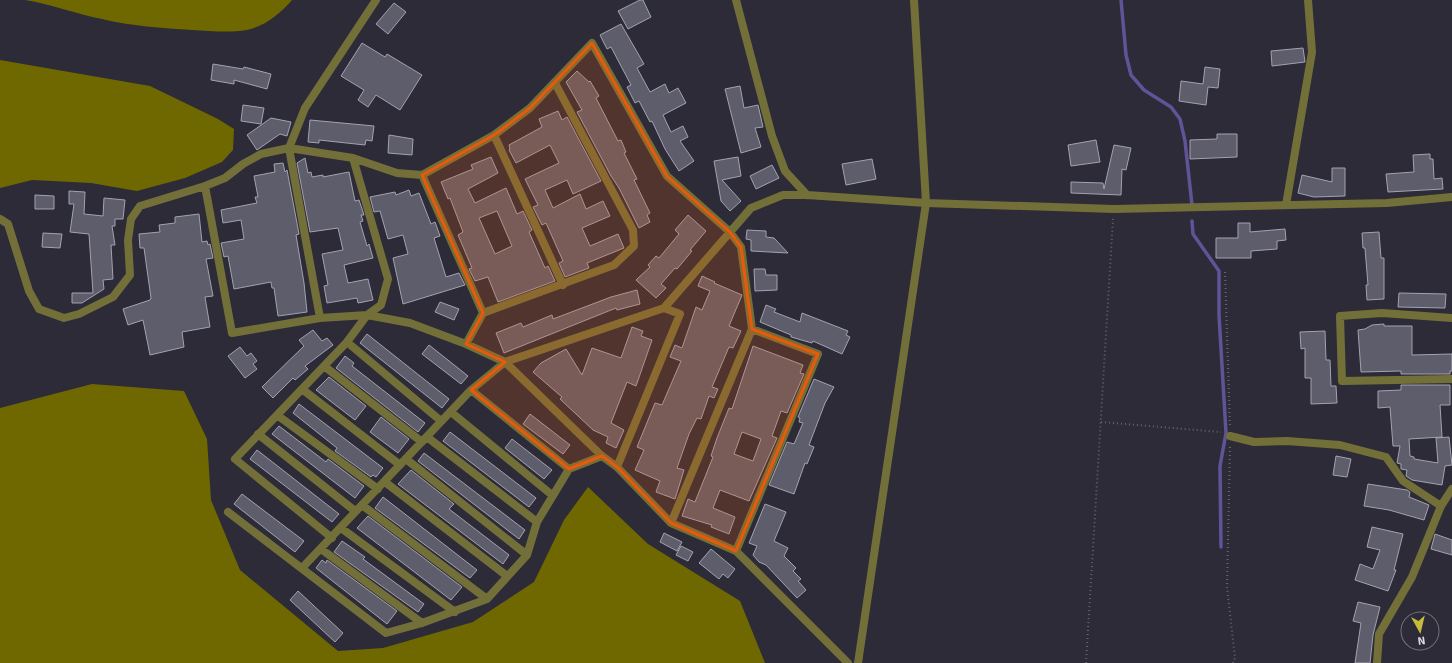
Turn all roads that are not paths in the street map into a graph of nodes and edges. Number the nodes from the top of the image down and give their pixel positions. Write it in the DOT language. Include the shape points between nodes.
graph roads {
  1 [pos="376,0"];
  2 [pos="736,0"];
  3 [pos="914,0"];
  4 [pos="1308,0"];
  5 [pos="555,82"];
  6 [pos="494,135"];
  7 [pos="289,148"];
  8 [pos="353,158"];
  9 [pos="422,175"];
  10 [pos="206,186"];
  11 [pos="807,195"];
  12 [pos="1452,197"];
  13 [pos="926,203"];
  14 [pos="1286,205"];
  15 [pos="0,220"];
  16 [pos="730,232"];
  17 [pos="563,285"];
  18 [pos="664,308"];
  19 [pos="484,313"];
  20 [pos="367,315"];
  21 [pos="320,318"];
  22 [pos="1452,318"];
  23 [pos="752,329"];
  24 [pos="347,342"];
  25 [pos="466,344"];
  26 [pos="505,362"];
  27 [pos="324,366"];
  28 [pos="1452,379"];
  29 [pos="302,389"];
  30 [pos="471,390"];
  31 [pos="451,412"];
  32 [pos="277,415"];
  33 [pos="441,421"];
  34 [pos="258,434"];
  35 [pos="1230,436"];
  36 [pos="424,440"];
  37 [pos="602,456"];
  38 [pos="403,462"];
  39 [pos="617,467"];
  40 [pos="569,469"];
  41 [pos="385,482"];
  42 [pos="378,489"];
  43 [pos="1452,489"];
  44 [pos="552,495"];
  45 [pos="362,505"];
  46 [pos="1441,506"];
  47 [pos="355,511"];
  48 [pos="228,512"];
  49 [pos="537,522"];
  50 [pos="671,523"];
  51 [pos="341,528"];
  52 [pos="332,538"];
  53 [pos="320,549"];
  54 [pos="736,551"];
  55 [pos="527,555"];
  56 [pos="302,568"];
  57 [pos="507,576"];
  58 [pos="487,599"];
  59 [pos="455,612"];
  60 [pos="422,623"];
  61 [pos="848,663"];
  62 [pos="858,663"];
  63 [pos="1377,663"];
  1 -- 7 [label="street" via="305,108"];
  2 -- 11 [label="street" via="772,136 785,171"];
  3 -- 13 [label="street"];
  4 -- 14 [label="street" via="1312,52"];
  5 -- 6 [label="street" via="530,108"];
  5 -- 16 [label="street" via="592,43 667,176"];
  5 -- 17 [label="street" via="633,230 634,246 614,265"];
  6 -- 9 [label="street"];
  6 -- 17 [label="street"];
  7 -- 8 [label="street"];
  7 -- 10 [label="street" via="261,154 225,178"];
  7 -- 21 [label="street"];
  8 -- 9 [label="street" via="397,173"];
  8 -- 20 [label="street" via="388,280 381,305"];
  9 -- 19 [label="street"];
  10 -- 15 [label="street" via="140,206 131,220 128,240 130,275 113,297 79,314 64,318 39,309 29,291 8,224"];
  10 -- 21 [label="street" via="232,333"];
  11 -- 13 [label="street"];
  11 -- 16 [label="street" via="783,195 750,208"];
  12 -- 14 [label="street" via="1387,203"];
  13 -- 14 [label="street" via="1114,209"];
  13 -- 62 [label="street"];
  16 -- 18 [label="street"];
  16 -- 23 [label="street" via="741,247"];
  17 -- 19 [label="street"];
  18 -- 26 [label="street"];
  18 -- 39 [label="street" via="680,314"];
  19 -- 25 [label="street"];
  20 -- 21 [label="street"];
  20 -- 24 [label="street"];
  20 -- 25 [label="street" via="410,323"];
  22 -- 28 [label="street" via="1382,313 1340,316 1342,381"];
  23 -- 50 [label="street"];
  23 -- 54 [label="street" via="818,354"];
  24 -- 27 [label="street"];
  24 -- 33 [label="street"];
  25 -- 26 [label="street"];
  26 -- 30 [label="street"];
  26 -- 37 [label="street"];
  27 -- 29 [label="street"];
  27 -- 36 [label="street"];
  29 -- 32 [label="street"];
  29 -- 38 [label="street"];
  30 -- 31 [label="street"];
  30 -- 40 [label="street"];
  31 -- 33 [label="street"];
  31 -- 44 [label="street"];
  32 -- 34 [label="street"];
  32 -- 42 [label="street"];
  33 -- 36 [label="street"];
  34 -- 47 [label="street"];
  34 -- 52 [label="street" via="235,459"];
  35 -- 46 [label="street" via="1254,442 1286,440 1340,445 1386,457 1403,481"];
  36 -- 38 [label="street"];
  36 -- 49 [label="street"];
  37 -- 39 [label="street"];
  37 -- 40 [label="street"];
  38 -- 41 [label="street"];
  38 -- 55 [label="street"];
  39 -- 50 [label="street"];
  40 -- 44 [label="street"];
  41 -- 42 [label="street"];
  41 -- 57 [label="street"];
  42 -- 45 [label="street"];
  43 -- 46 [label="street"];
  44 -- 49 [label="street"];
  45 -- 47 [label="street"];
  45 -- 58 [label="street"];
  46 -- 63 [label="street" via="1412,577 1379,634"];
  47 -- 51 [label="street"];
  48 -- 56 [label="street"];
  49 -- 55 [label="street"];
  50 -- 54 [label="street"];
  51 -- 52 [label="street"];
  51 -- 59 [label="street"];
  52 -- 53 [label="street"];
  53 -- 56 [label="street"];
  53 -- 60 [label="street"];
  54 -- 61 [label="street"];
  55 -- 57 [label="street"];
  56 -- 60 [label="street" via="386,632"];
  57 -- 58 [label="street"];
  58 -- 59 [label="street"];
  59 -- 60 [label="street"];
}
